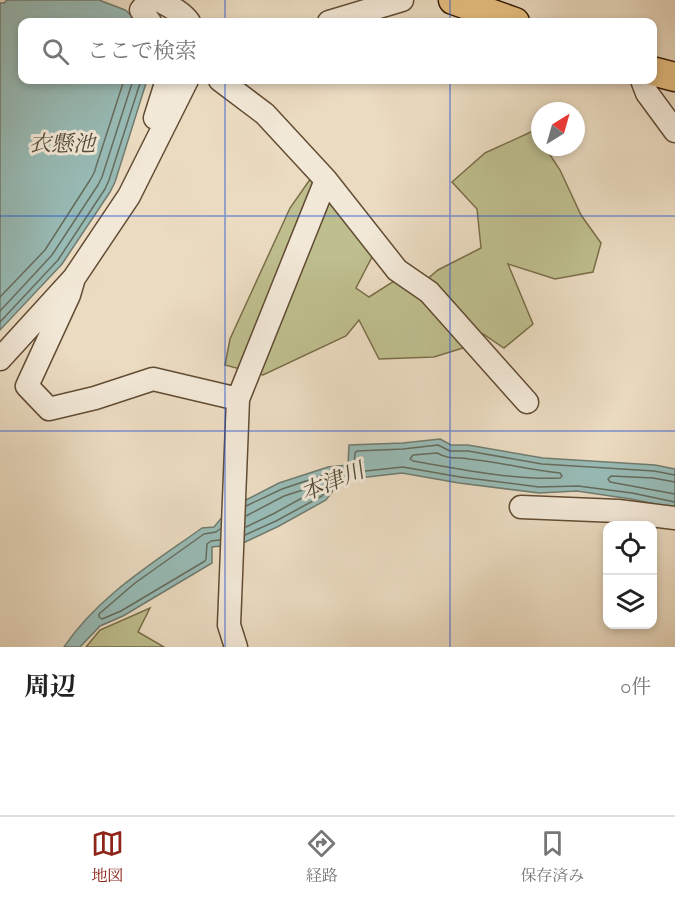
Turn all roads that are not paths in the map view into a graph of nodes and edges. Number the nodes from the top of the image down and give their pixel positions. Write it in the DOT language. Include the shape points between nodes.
graph roads {
  1 [pos="150,0"];
  2 [pos="158,0"];
  3 [pos="402,0"];
  4 [pos="453,0"];
  5 [pos="147,18"];
  6 [pos="186,18"];
  7 [pos="342,18"];
  8 [pos="504,18"];
  9 [pos="657,72"];
  10 [pos="675,77"];
  11 [pos="167,84"];
  12 [pos="185,84"];
  13 [pos="225,84"];
  14 [pos="644,84"];
  15 [pos="675,130"];
  16 [pos="326,180"];
  17 [pos="133,189"];
  18 [pos="74,278"];
  19 [pos="0,360"];
  20 [pos="238,399"];
  21 [pos="527,402"];
  22 [pos="521,507"];
  23 [pos="675,518"];
  24 [pos="236,647"];
  1 -- 5 [label="street" via="141,10"];
  2 -- 6 [label="street"];
  3 -- 7 [label="street"];
  4 -- 8 [label="main road"];
  9 -- 10 [label="main road"];
  11 -- 17 [label="street"];
  12 -- 17 [label="street"];
  13 -- 16 [label="street" via="265,114"];
  14 -- 15 [label="street"];
  16 -- 20 [label="street"];
  16 -- 21 [label="street" via="397,270 429,292"];
  17 -- 18 [label="street"];
  18 -- 19 [label="street"];
  18 -- 20 [label="street" via="27,386 48,409 153,379"];
  20 -- 24 [label="street" via="229,625"];
  22 -- 23 [label="street"];
}
